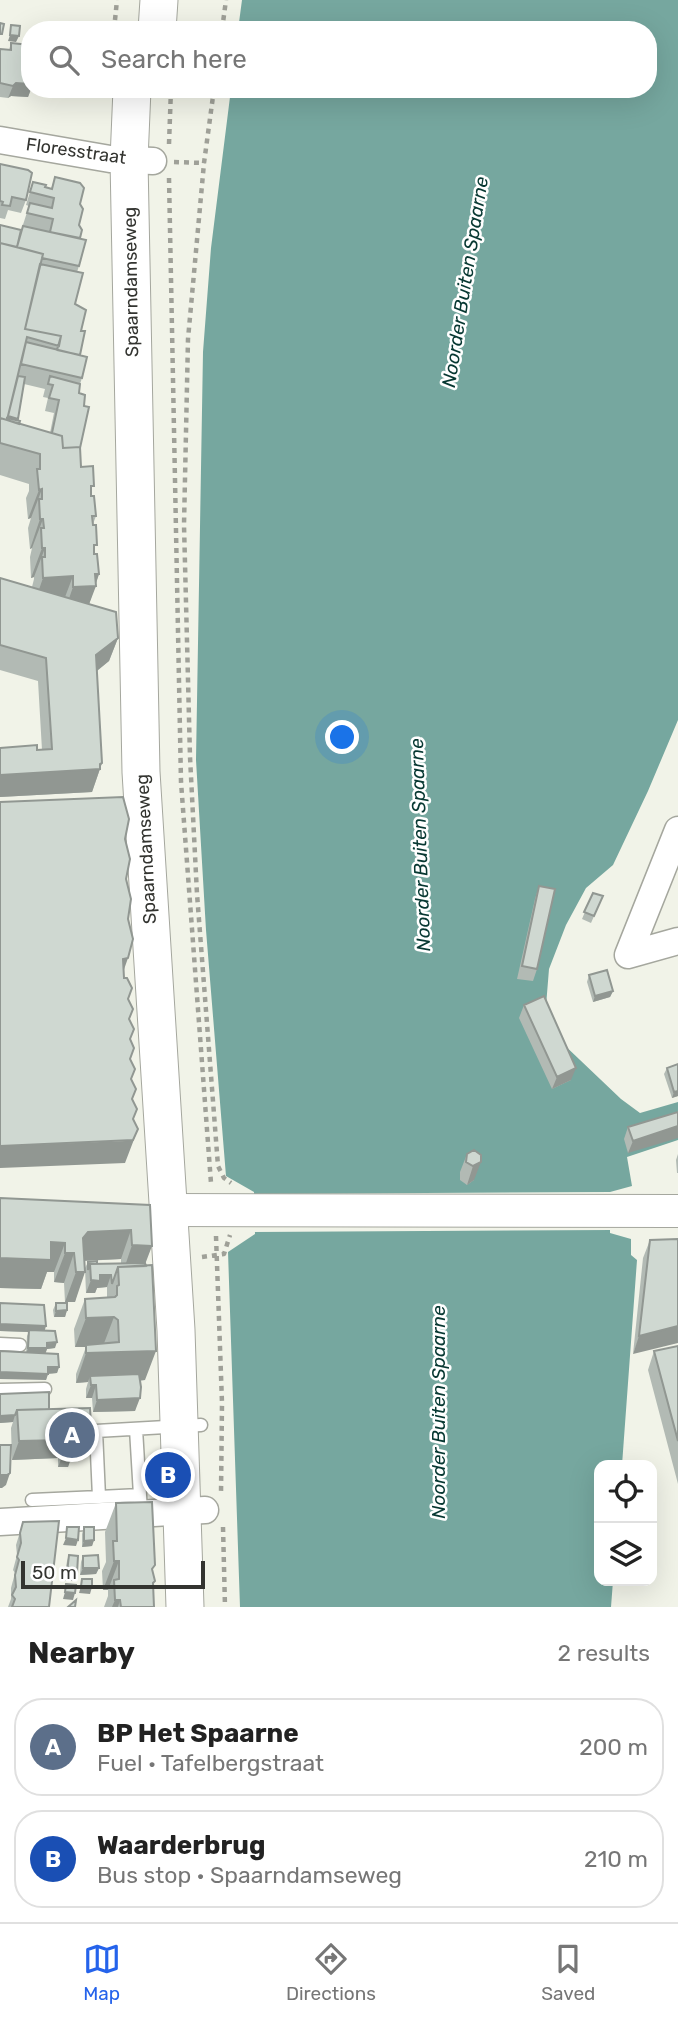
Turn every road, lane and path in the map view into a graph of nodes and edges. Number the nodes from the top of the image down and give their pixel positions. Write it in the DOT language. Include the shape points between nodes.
graph roads {
  1 [pos="117,0"];
  2 [pos="137,0"];
  3 [pos="159,0"];
  4 [pos="226,0"];
  5 [pos="115,21"];
  6 [pos="136,21"];
  7 [pos="158,21"];
  8 [pos="223,21"];
  9 [pos="135,98"];
  10 [pos="154,98"];
  11 [pos="169,98"];
  12 [pos="213,98"];
  13 [pos="0,140"];
  14 [pos="158,161"];
  15 [pos="204,163"];
  16 [pos="678,831"];
  17 [pos="678,941"];
  18 [pos="245,1199"];
  19 [pos="181,1210"];
  20 [pos="669,1210"];
  21 [pos="0,1344"];
  22 [pos="20,1345"];
  23 [pos="45,1389"];
  24 [pos="0,1390"];
  25 [pos="190,1426"];
  26 [pos="136,1429"];
  27 [pos="99,1497"];
  28 [pos="32,1500"];
  29 [pos="140,1504"];
  30 [pos="208,1510"];
  31 [pos="0,1522"];
  32 [pos="185,1607"];
  33 [pos="208,1607"];
  34 [pos="225,1607"];
  1 -- 5 [label="path"];
  2 -- 6 [label="main road"];
  3 -- 7 [label="main road"];
  4 -- 8 [label="path"];
  9 -- 14 [label="main road, Spaarndamseweg"];
  10 -- 14 [label="main road, Spaarndamseweg"];
  11 -- 14 [label="path"];
  12 -- 15 [label="path"];
  13 -- 14 [label="street, Floresstraat" via="110,159"];
  14 -- 15 [label="path"];
  14 -- 19 [label="main road, Spaarndamseweg" via="163,771"];
  14 -- 19 [label="path" via="181,782 206,1140"];
  15 -- 18 [label="path" via="188,339 184,525 190,757 218,1166"];
  16 -- 17 [label="street" via="628,955"];
  18 -- 19 [label="street"];
  18 -- 20 [label="street"];
  19 -- 25 [label="main road, Spaarndamseweg"];
  19 -- 30 [label="path" via="222,1403 220,1452"];
  21 -- 22 [label="lane"];
  23 -- 24 [label="lane"];
  25 -- 26 [label="lane"];
  25 -- 30 [label="main road, Spaarndamseweg"];
  26 -- 27 [label="lane" via="96,1431"];
  26 -- 29 [label="lane"];
  27 -- 28 [label="lane"];
  27 -- 29 [label="lane"];
  29 -- 30 [label="street"];
  29 -- 31 [label="street"];
  30 -- 32 [label="main road, Spaarndamseweg"];
  30 -- 33 [label="main road, Spaarndamseweg"];
  30 -- 34 [label="path"];
}
